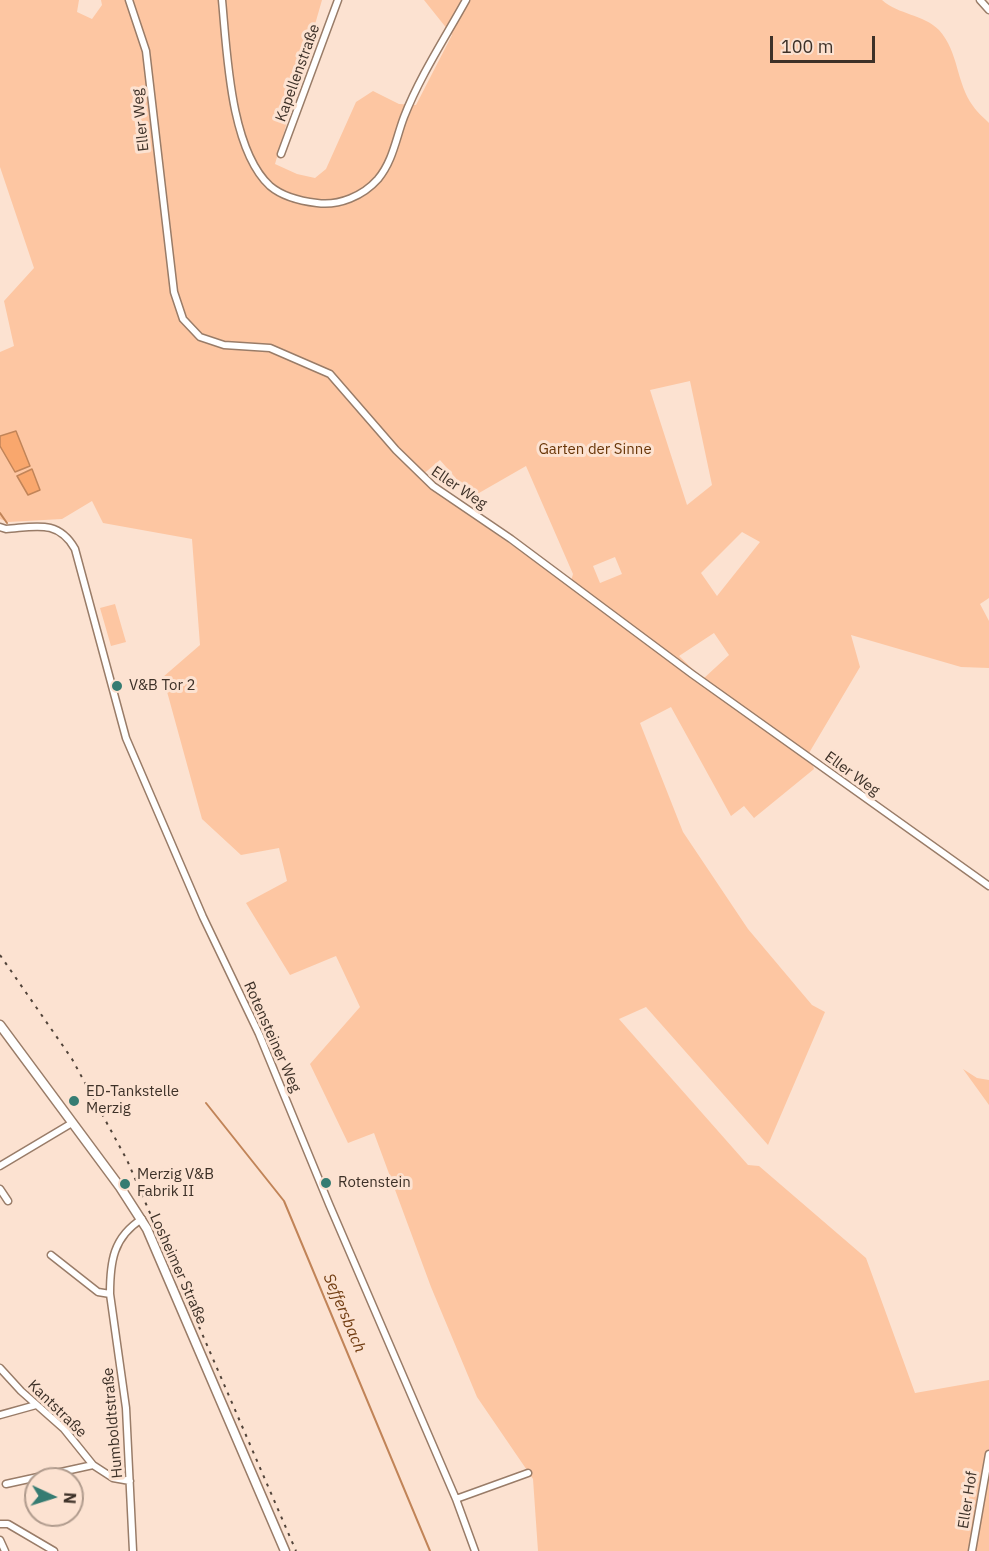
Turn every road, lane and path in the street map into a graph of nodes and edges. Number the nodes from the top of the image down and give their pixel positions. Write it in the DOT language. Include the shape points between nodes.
graph roads {
  1 [pos="129,0"];
  2 [pos="222,0"];
  3 [pos="338,0"];
  4 [pos="466,0"];
  5 [pos="980,0"];
  6 [pos="989,10"];
  7 [pos="281,154"];
  8 [pos="0,527"];
  9 [pos="989,886"];
  10 [pos="0,1025"];
  11 [pos="72,1123"];
  12 [pos="0,1166"];
  13 [pos="0,1189"];
  14 [pos="8,1201"];
  15 [pos="142,1219"];
  16 [pos="51,1255"];
  17 [pos="110,1294"];
  18 [pos="0,1368"];
  19 [pos="36,1405"];
  20 [pos="0,1415"];
  21 [pos="989,1454"];
  22 [pos="93,1465"];
  23 [pos="528,1473"];
  24 [pos="130,1481"];
  25 [pos="6,1484"];
  26 [pos="456,1499"];
  27 [pos="0,1524"];
  28 [pos="0,1540"];
  29 [pos="5,1551"];
  30 [pos="54,1551"];
  31 [pos="133,1551"];
  32 [pos="285,1551"];
  33 [pos="475,1551"];
  34 [pos="972,1551"];
  1 -- 9 [label="street, Eller Weg" via="146,51 174,291 189,328 200,338 224,345 270,348 330,374 433,486"];
  2 -- 4 [label="street" via="231,85 244,143 270,186 287,197 322,204 353,198 379,178 392,156 416,92"];
  3 -- 7 [label="street, Kapellenstraße"];
  5 -- 6 [label="street"];
  8 -- 26 [label="street, Rotensteiner Weg" via="46,527 60,531 75,549 126,738 203,917 259,1034"];
  10 -- 11 [label="main road, Losheimer Straße"];
  11 -- 12 [label="street"];
  11 -- 15 [label="main road, Losheimer Straße"];
  13 -- 14 [label="street"];
  15 -- 17 [label="street, Humboldtstraße" via="115,1247"];
  15 -- 32 [label="main road, Losheimer Straße"];
  16 -- 17 [label="street" via="98,1292"];
  17 -- 24 [label="street, Humboldtstraße" via="126,1408"];
  18 -- 19 [label="street, Kantstraße"];
  19 -- 20 [label="street"];
  19 -- 22 [label="street, Kantstraße" via="64,1429"];
  21 -- 34 [label="street, Eller Hof"];
  22 -- 24 [label="street, Kantstraße" via="113,1478"];
  22 -- 25 [label="street"];
  23 -- 26 [label="street"];
  24 -- 31 [label="street, Humboldtstraße"];
  26 -- 33 [label="street, Rotensteiner Weg"];
  27 -- 30 [label="street" via="8,1524"];
  28 -- 29 [label="street"];
}
